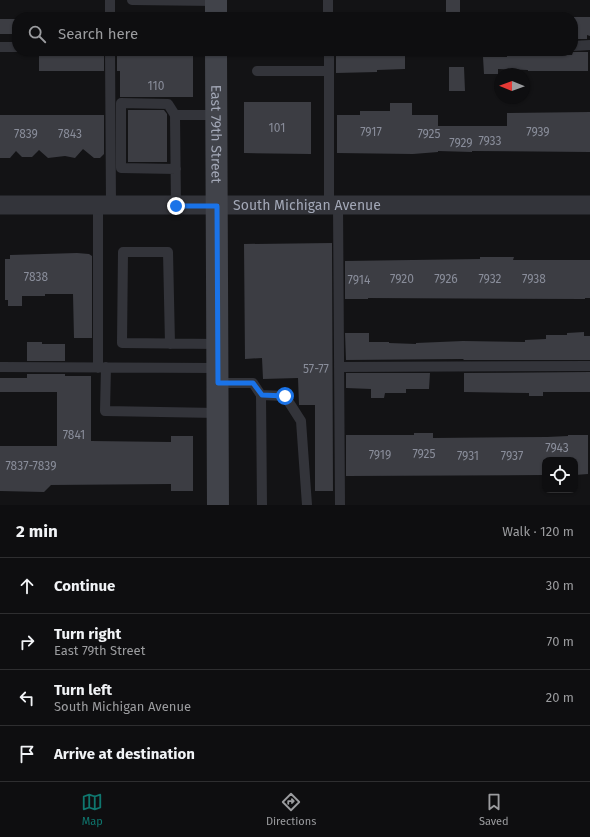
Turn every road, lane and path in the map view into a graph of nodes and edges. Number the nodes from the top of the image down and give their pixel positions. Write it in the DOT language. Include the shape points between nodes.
graph roads {
  1 [pos="110,0"];
  2 [pos="132,0"];
  3 [pos="328,0"];
  4 [pos="216,6"];
  5 [pos="110,12"];
  6 [pos="328,12"];
  7 [pos="590,45"];
  8 [pos="578,46"];
  9 [pos="0,47"];
  10 [pos="12,47"];
  11 [pos="110,56"];
  12 [pos="216,56"];
  13 [pos="329,56"];
  14 [pos="257,71"];
  15 [pos="329,71"];
  16 [pos="110,103"];
  17 [pos="121,103"];
  18 [pos="175,115"];
  19 [pos="216,115"];
  20 [pos="116,168"];
  21 [pos="176,169"];
  22 [pos="0,205"];
  23 [pos="104,205"];
  24 [pos="334,205"];
  25 [pos="590,205"];
  26 [pos="176,206"];
  27 [pos="217,206"];
  28 [pos="170,344"];
  29 [pos="217,344"];
  30 [pos="590,366"];
  31 [pos="0,367"];
  32 [pos="339,367"];
  33 [pos="102,368"];
  34 [pos="218,375"];
  35 [pos="262,395"];
  36 [pos="218,413"];
  37 [pos="218,505"];
  38 [pos="262,505"];
  39 [pos="307,505"];
  40 [pos="340,505"];
  1 -- 5 [label="lane"];
  2 -- 4 [label="lane"];
  3 -- 6 [label="lane"];
  7 -- 8 [label="lane"];
  9 -- 10 [label="lane"];
  11 -- 16 [label="lane"];
  12 -- 19 [label="main road, East 79th Street"];
  13 -- 15 [label="lane"];
  14 -- 15 [label="lane"];
  15 -- 24 [label="lane"];
  16 -- 17 [label="lane"];
  16 -- 20 [label="lane"];
  17 -- 18 [label="lane" via="168,104"];
  17 -- 20 [label="lane"];
  18 -- 19 [label="lane"];
  18 -- 21 [label="lane"];
  19 -- 27 [label="main road, East 79th Street"];
  20 -- 21 [label="lane"];
  20 -- 23 [label="lane"];
  21 -- 26 [label="lane"];
  22 -- 23 [label="street, South Michigan Avenue"];
  23 -- 26 [label="street, South Michigan Avenue"];
  23 -- 33 [label="lane"];
  24 -- 25 [label="street, South Michigan Avenue"];
  24 -- 27 [label="street, South Michigan Avenue"];
  24 -- 32 [label="lane"];
  26 -- 27 [label="street, South Michigan Avenue"];
  27 -- 29 [label="main road, East 79th Street"];
  28 -- 28 [label="lane" via="168,252 123,252 122,343"];
  28 -- 29 [label="lane"];
  29 -- 34 [label="main road, East 79th Street"];
  30 -- 32 [label="lane"];
  31 -- 33 [label="lane"];
  32 -- 40 [label="lane"];
  33 -- 34 [label="lane"];
  33 -- 36 [label="lane" via="105,411"];
  34 -- 35 [label="lane" via="253,383"];
  34 -- 36 [label="main road, East 79th Street"];
  35 -- 38 [label="lane"];
  35 -- 39 [label="lane" via="285,396 301,420"];
  36 -- 37 [label="main road, East 79th Street"];
}
